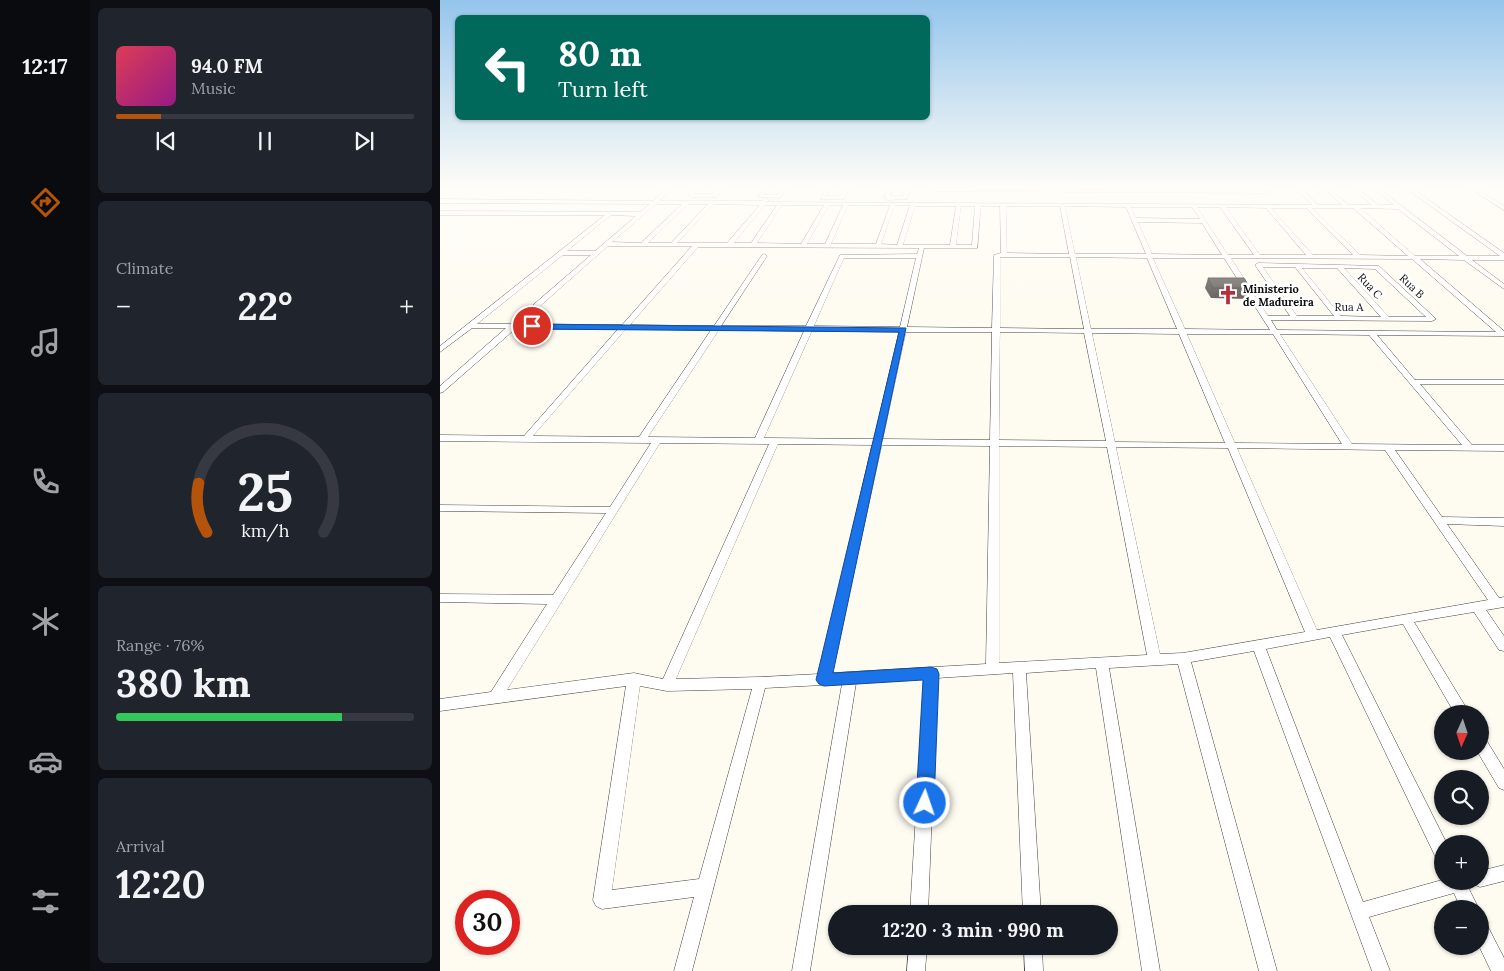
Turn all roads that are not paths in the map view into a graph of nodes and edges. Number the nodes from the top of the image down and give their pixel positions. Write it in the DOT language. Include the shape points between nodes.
graph roads {
  1 [pos="587,232"];
  2 [pos="620,232"];
  3 [pos="655,232"];
  4 [pos="684,232"];
  5 [pos="739,232"];
  6 [pos="761,232"];
  7 [pos="811,232"];
  8 [pos="833,232"];
  9 [pos="883,232"];
  10 [pos="904,232"];
  11 [pos="955,232"];
  12 [pos="976,232"];
  13 [pos="1002,232"];
  14 [pos="1067,232"];
  15 [pos="1139,232"];
  16 [pos="1211,232"];
  17 [pos="1241,232"];
  18 [pos="1289,232"];
  19 [pos="1333,232"];
  20 [pos="1385,232"];
  21 [pos="1431,232"];
  22 [pos="1470,232"];
  23 [pos="607,244"];
  24 [pos="643,244"];
  25 [pos="673,244"];
  26 [pos="697,244"];
  27 [pos="729,245"];
  28 [pos="753,245"];
  29 [pos="803,245"];
  30 [pos="827,246"];
  31 [pos="878,246"];
  32 [pos="900,246"];
  33 [pos="922,246"];
  34 [pos="953,246"];
  35 [pos="561,253"];
  36 [pos="596,253"];
  37 [pos="1001,255"];
  38 [pos="764,256"];
  39 [pos="920,256"];
  40 [pos="1072,256"];
  41 [pos="1150,256"];
  42 [pos="1227,257"];
  43 [pos="1259,257"];
  44 [pos="1309,257"];
  45 [pos="1504,257"];
  46 [pos="1359,258"];
  47 [pos="1416,258"];
  48 [pos="1465,258"];
  49 [pos="1298,266"];
  50 [pos="1314,266"];
  51 [pos="1338,266"];
  52 [pos="1504,287"];
  53 [pos="1266,318"];
  54 [pos="1295,318"];
  55 [pos="1339,318"];
  56 [pos="1364,318"];
  57 [pos="1387,319"];
  58 [pos="1432,319"];
  59 [pos="471,326"];
  60 [pos="513,326"];
  61 [pos="625,327"];
  62 [pos="717,328"];
  63 [pos="808,329"];
  64 [pos="903,329"];
  65 [pos="996,330"];
  66 [pos="1088,331"];
  67 [pos="1182,332"];
  68 [pos="1276,332"];
  69 [pos="1374,333"];
  70 [pos="1503,334"];
  71 [pos="440,350"];
  72 [pos="1413,382"];
  73 [pos="1504,382"];
  74 [pos="440,390"];
  75 [pos="440,438"];
  76 [pos="526,439"];
  77 [pos="642,440"];
  78 [pos="657,440"];
  79 [pos="758,442"];
  80 [pos="774,442"];
  81 [pos="878,442"];
  82 [pos="995,444"];
  83 [pos="1111,445"];
  84 [pos="1231,446"];
  85 [pos="1349,447"];
  86 [pos="1388,447"];
  87 [pos="1470,448"];
  88 [pos="1504,448"];
  89 [pos="440,508"];
  90 [pos="613,510"];
  91 [pos="1439,520"];
  92 [pos="1504,522"];
  93 [pos="440,598"];
  94 [pos="556,600"];
  95 [pos="1500,603"];
  96 [pos="1477,607"];
  97 [pos="1406,619"];
  98 [pos="1334,632"];
  99 [pos="1312,636"];
  100 [pos="1258,645"];
  101 [pos="1504,646"];
  102 [pos="1183,658"];
  103 [pos="1155,660"];
  104 [pos="1102,664"];
  105 [pos="1019,669"];
  106 [pos="992,670"];
  107 [pos="931,674"];
  108 [pos="850,678"];
  109 [pos="634,679"];
  110 [pos="824,680"];
  111 [pos="760,683"];
  112 [pos="667,685"];
  113 [pos="495,697"];
  114 [pos="440,704"];
  115 [pos="1458,705"];
  116 [pos="1489,758"];
  117 [pos="1504,783"];
  118 [pos="1434,836"];
  119 [pos="1504,873"];
  120 [pos="1489,877"];
  121 [pos="705,887"];
  122 [pos="1434,890"];
  123 [pos="919,905"];
  124 [pos="1032,905"];
  125 [pos="1358,912"];
  126 [pos="1489,947"];
  127 [pos="917,955"];
  128 [pos="1033,955"];
  129 [pos="683,971"];
  130 [pos="801,971"];
  131 [pos="916,971"];
  132 [pos="1034,971"];
  133 [pos="1151,971"];
  134 [pos="1268,971"];
  135 [pos="1381,971"];
  136 [pos="1501,971"];
  1 -- 35 [label="street"];
  2 -- 23 [label="street"];
  3 -- 24 [label="street"];
  4 -- 25 [label="street"];
  5 -- 27 [label="street"];
  6 -- 28 [label="street"];
  7 -- 29 [label="street"];
  8 -- 30 [label="street"];
  9 -- 31 [label="street"];
  10 -- 32 [label="street"];
  11 -- 34 [label="street"];
  12 -- 34 [label="street" via="975,247"];
  13 -- 37 [label="street"];
  14 -- 40 [label="street"];
  15 -- 41 [label="street"];
  16 -- 42 [label="street"];
  17 -- 43 [label="street"];
  18 -- 44 [label="street"];
  19 -- 46 [label="street"];
  20 -- 47 [label="street"];
  21 -- 48 [label="street"];
  22 -- 45 [label="street"];
  23 -- 24 [label="street"];
  23 -- 36 [label="street"];
  24 -- 25 [label="street"];
  25 -- 26 [label="street"];
  26 -- 27 [label="street"];
  26 -- 61 [label="street"];
  27 -- 28 [label="street"];
  28 -- 29 [label="street"];
  29 -- 30 [label="street"];
  30 -- 31 [label="street"];
  31 -- 32 [label="street"];
  32 -- 33 [label="street"];
  33 -- 34 [label="street"];
  33 -- 39 [label="street"];
  35 -- 36 [label="street"];
  35 -- 59 [label="street"];
  36 -- 60 [label="street"];
  37 -- 40 [label="street"];
  37 -- 65 [label="street"];
  38 -- 62 [label="street"];
  39 -- 63 [label="street" via="842,256"];
  39 -- 64 [label="street"];
  40 -- 41 [label="street"];
  40 -- 66 [label="street"];
  41 -- 42 [label="street"];
  41 -- 67 [label="street"];
  42 -- 43 [label="street"];
  42 -- 53 [label="street"];
  43 -- 44 [label="street"];
  44 -- 46 [label="street"];
  44 -- 50 [label="street"];
  45 -- 48 [label="street"];
  46 -- 47 [label="street"];
  47 -- 48 [label="street"];
  47 -- 70 [label="street"];
  48 -- 52 [label="street"];
  49 -- 50 [label="street"];
  49 -- 54 [label="street" via="1258,265"];
  49 -- 55 [label="street"];
  50 -- 51 [label="street"];
  51 -- 57 [label="street, Rua C"];
  51 -- 58 [label="street, Rua B" via="1377,267"];
  53 -- 54 [label="street, Rua A"];
  53 -- 68 [label="street"];
  54 -- 55 [label="street, Rua A"];
  55 -- 56 [label="street, Rua A"];
  56 -- 57 [label="street, Rua A"];
  56 -- 69 [label="street"];
  57 -- 58 [label="street, Rua A"];
  59 -- 60 [label="street"];
  59 -- 71 [label="street"];
  60 -- 61 [label="street"];
  60 -- 74 [label="street"];
  61 -- 62 [label="street"];
  61 -- 76 [label="street"];
  62 -- 63 [label="street"];
  62 -- 77 [label="street"];
  63 -- 64 [label="street"];
  63 -- 79 [label="street"];
  64 -- 65 [label="street"];
  64 -- 81 [label="street"];
  65 -- 66 [label="street"];
  65 -- 82 [label="street"];
  66 -- 67 [label="street"];
  66 -- 83 [label="street"];
  67 -- 68 [label="street"];
  67 -- 84 [label="street"];
  68 -- 69 [label="street"];
  68 -- 85 [label="street"];
  69 -- 70 [label="street"];
  69 -- 72 [label="street"];
  72 -- 73 [label="street"];
  72 -- 87 [label="street"];
  75 -- 76 [label="street"];
  76 -- 77 [label="street"];
  77 -- 78 [label="street"];
  78 -- 79 [label="street"];
  78 -- 90 [label="street"];
  79 -- 80 [label="street"];
  80 -- 81 [label="street"];
  80 -- 112 [label="street"];
  81 -- 82 [label="street"];
  81 -- 110 [label="street"];
  82 -- 83 [label="street"];
  82 -- 106 [label="street"];
  83 -- 84 [label="street"];
  83 -- 103 [label="street"];
  84 -- 85 [label="street"];
  84 -- 99 [label="street"];
  85 -- 86 [label="street"];
  86 -- 87 [label="street"];
  86 -- 91 [label="street"];
  87 -- 88 [label="street"];
  89 -- 90 [label="street"];
  90 -- 94 [label="street"];
  91 -- 92 [label="street"];
  91 -- 95 [label="street"];
  93 -- 94 [label="street"];
  94 -- 113 [label="street"];
  95 -- 96 [label="street"];
  96 -- 97 [label="street"];
  96 -- 101 [label="street"];
  97 -- 98 [label="street"];
  97 -- 115 [label="street"];
  98 -- 99 [label="street"];
  98 -- 118 [label="street"];
  99 -- 100 [label="street"];
  100 -- 102 [label="street"];
  100 -- 125 [label="street"];
  102 -- 103 [label="street"];
  102 -- 134 [label="street"];
  103 -- 104 [label="street"];
  104 -- 105 [label="street"];
  104 -- 133 [label="street"];
  105 -- 106 [label="street"];
  105 -- 124 [label="street"];
  106 -- 107 [label="street"];
  107 -- 108 [label="street"];
  107 -- 123 [label="street"];
  108 -- 110 [label="street"];
  108 -- 130 [label="street"];
  109 -- 112 [label="street"];
  109 -- 113 [label="street"];
  109 -- 121 [label="street" via="602,900"];
  110 -- 111 [label="street"];
  111 -- 112 [label="street"];
  111 -- 121 [label="street"];
  113 -- 114 [label="street"];
  116 -- 117 [label="street"];
  119 -- 120 [label="street"];
  121 -- 129 [label="street"];
  122 -- 125 [label="street"];
  125 -- 135 [label="street"];
  126 -- 136 [label="street"];
  127 -- 131 [label="street"];
  128 -- 132 [label="street"];
}
